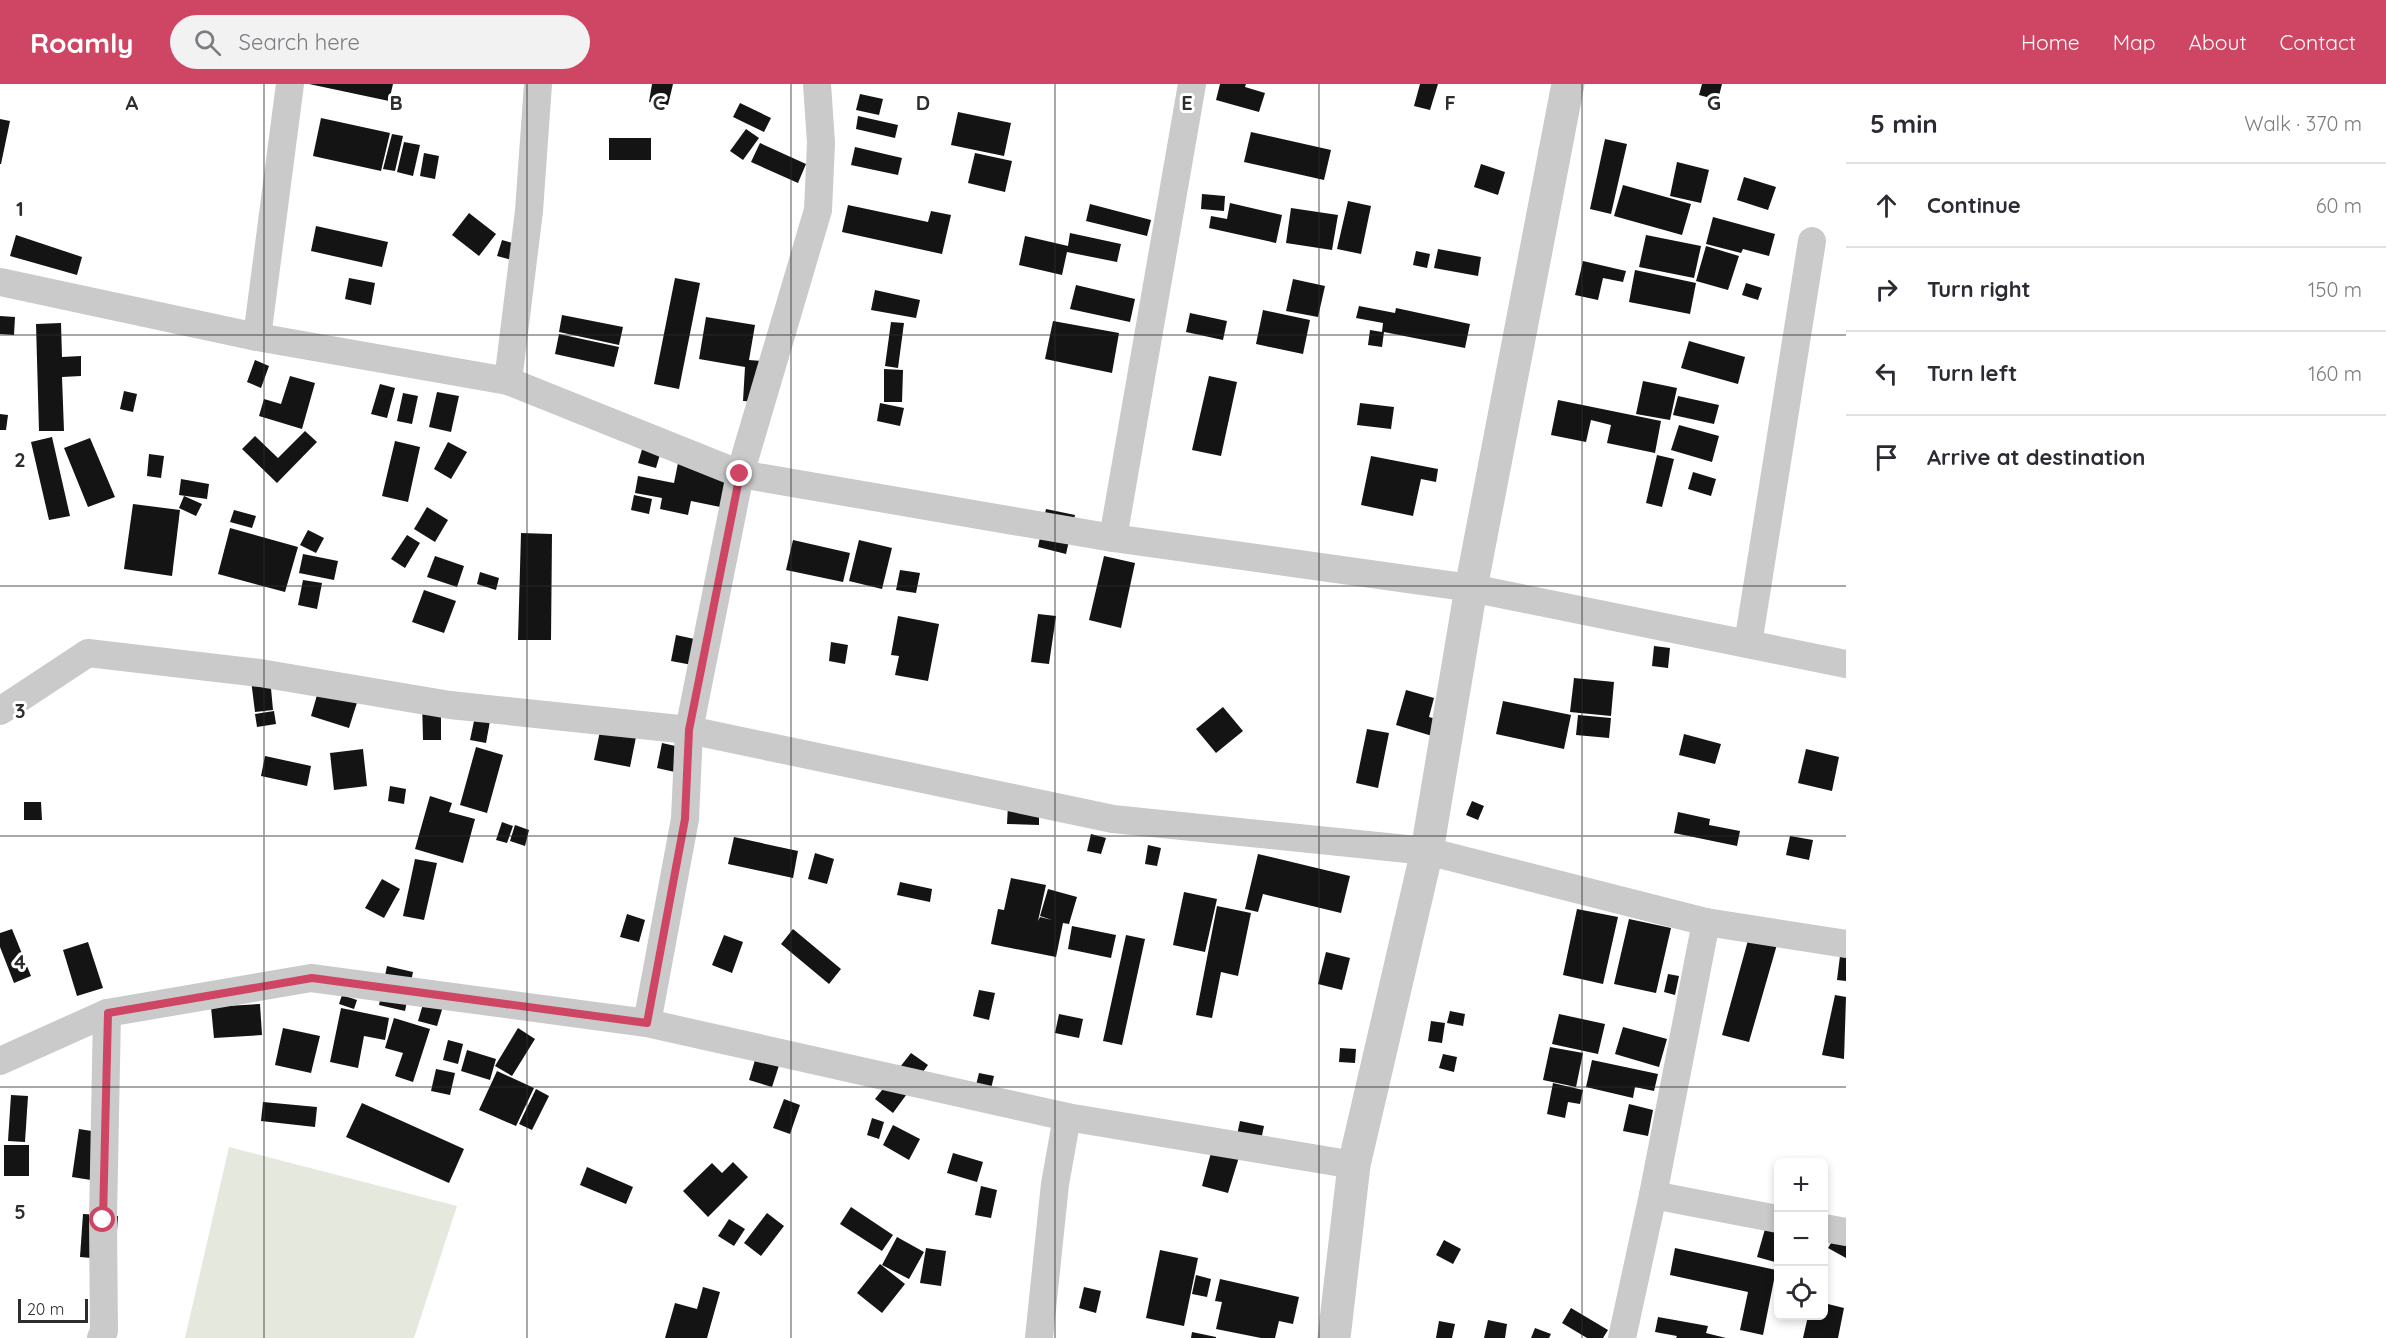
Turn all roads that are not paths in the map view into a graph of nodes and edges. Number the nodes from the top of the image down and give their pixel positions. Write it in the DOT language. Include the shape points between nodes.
graph roads {
  1 [pos="290,84"];
  2 [pos="538,84"];
  3 [pos="817,84"];
  4 [pos="1192,84"];
  5 [pos="1568,84"];
  6 [pos="1812,241"];
  7 [pos="0,282"];
  8 [pos="258,337"];
  9 [pos="508,381"];
  10 [pos="740,474"];
  11 [pos="1113,538"];
  12 [pos="1471,588"];
  13 [pos="1748,644"];
  14 [pos="1846,664"];
  15 [pos="0,711"];
  16 [pos="689,730"];
  17 [pos="1427,850"];
  18 [pos="1706,922"];
  19 [pos="1846,944"];
  20 [pos="108,1013"];
  21 [pos="647,1023"];
  22 [pos="0,1061"];
  23 [pos="1067,1118"];
  24 [pos="1354,1165"];
  25 [pos="1653,1195"];
  26 [pos="1774,1218"];
  27 [pos="1828,1229"];
  28 [pos="1846,1232"];
  29 [pos="99,1336"];
  30 [pos="1039,1338"];
  31 [pos="1334,1338"];
  32 [pos="1622,1338"];
  1 -- 8 [label="street"];
  2 -- 9 [label="street" via="530,211"];
  3 -- 10 [label="street" via="821,143 818,210"];
  4 -- 11 [label="street"];
  5 -- 12 [label="street"];
  6 -- 13 [label="street"];
  7 -- 8 [label="street"];
  8 -- 9 [label="street"];
  9 -- 10 [label="street"];
  10 -- 11 [label="street"];
  10 -- 16 [label="street"];
  11 -- 12 [label="street"];
  12 -- 13 [label="street"];
  12 -- 17 [label="street"];
  13 -- 14 [label="street"];
  15 -- 16 [label="street" via="88,653 260,673 450,705"];
  16 -- 17 [label="street" via="1113,819"];
  16 -- 21 [label="street" via="685,819"];
  17 -- 18 [label="street"];
  17 -- 24 [label="street"];
  18 -- 19 [label="street"];
  18 -- 25 [label="street"];
  20 -- 21 [label="street" via="312,978"];
  20 -- 22 [label="street"];
  20 -- 29 [label="street"];
  21 -- 23 [label="street"];
  23 -- 24 [label="street"];
  23 -- 30 [label="street" via="1055,1184"];
  24 -- 31 [label="street"];
  25 -- 26 [label="street"];
  25 -- 32 [label="street"];
  27 -- 28 [label="street"];
}
